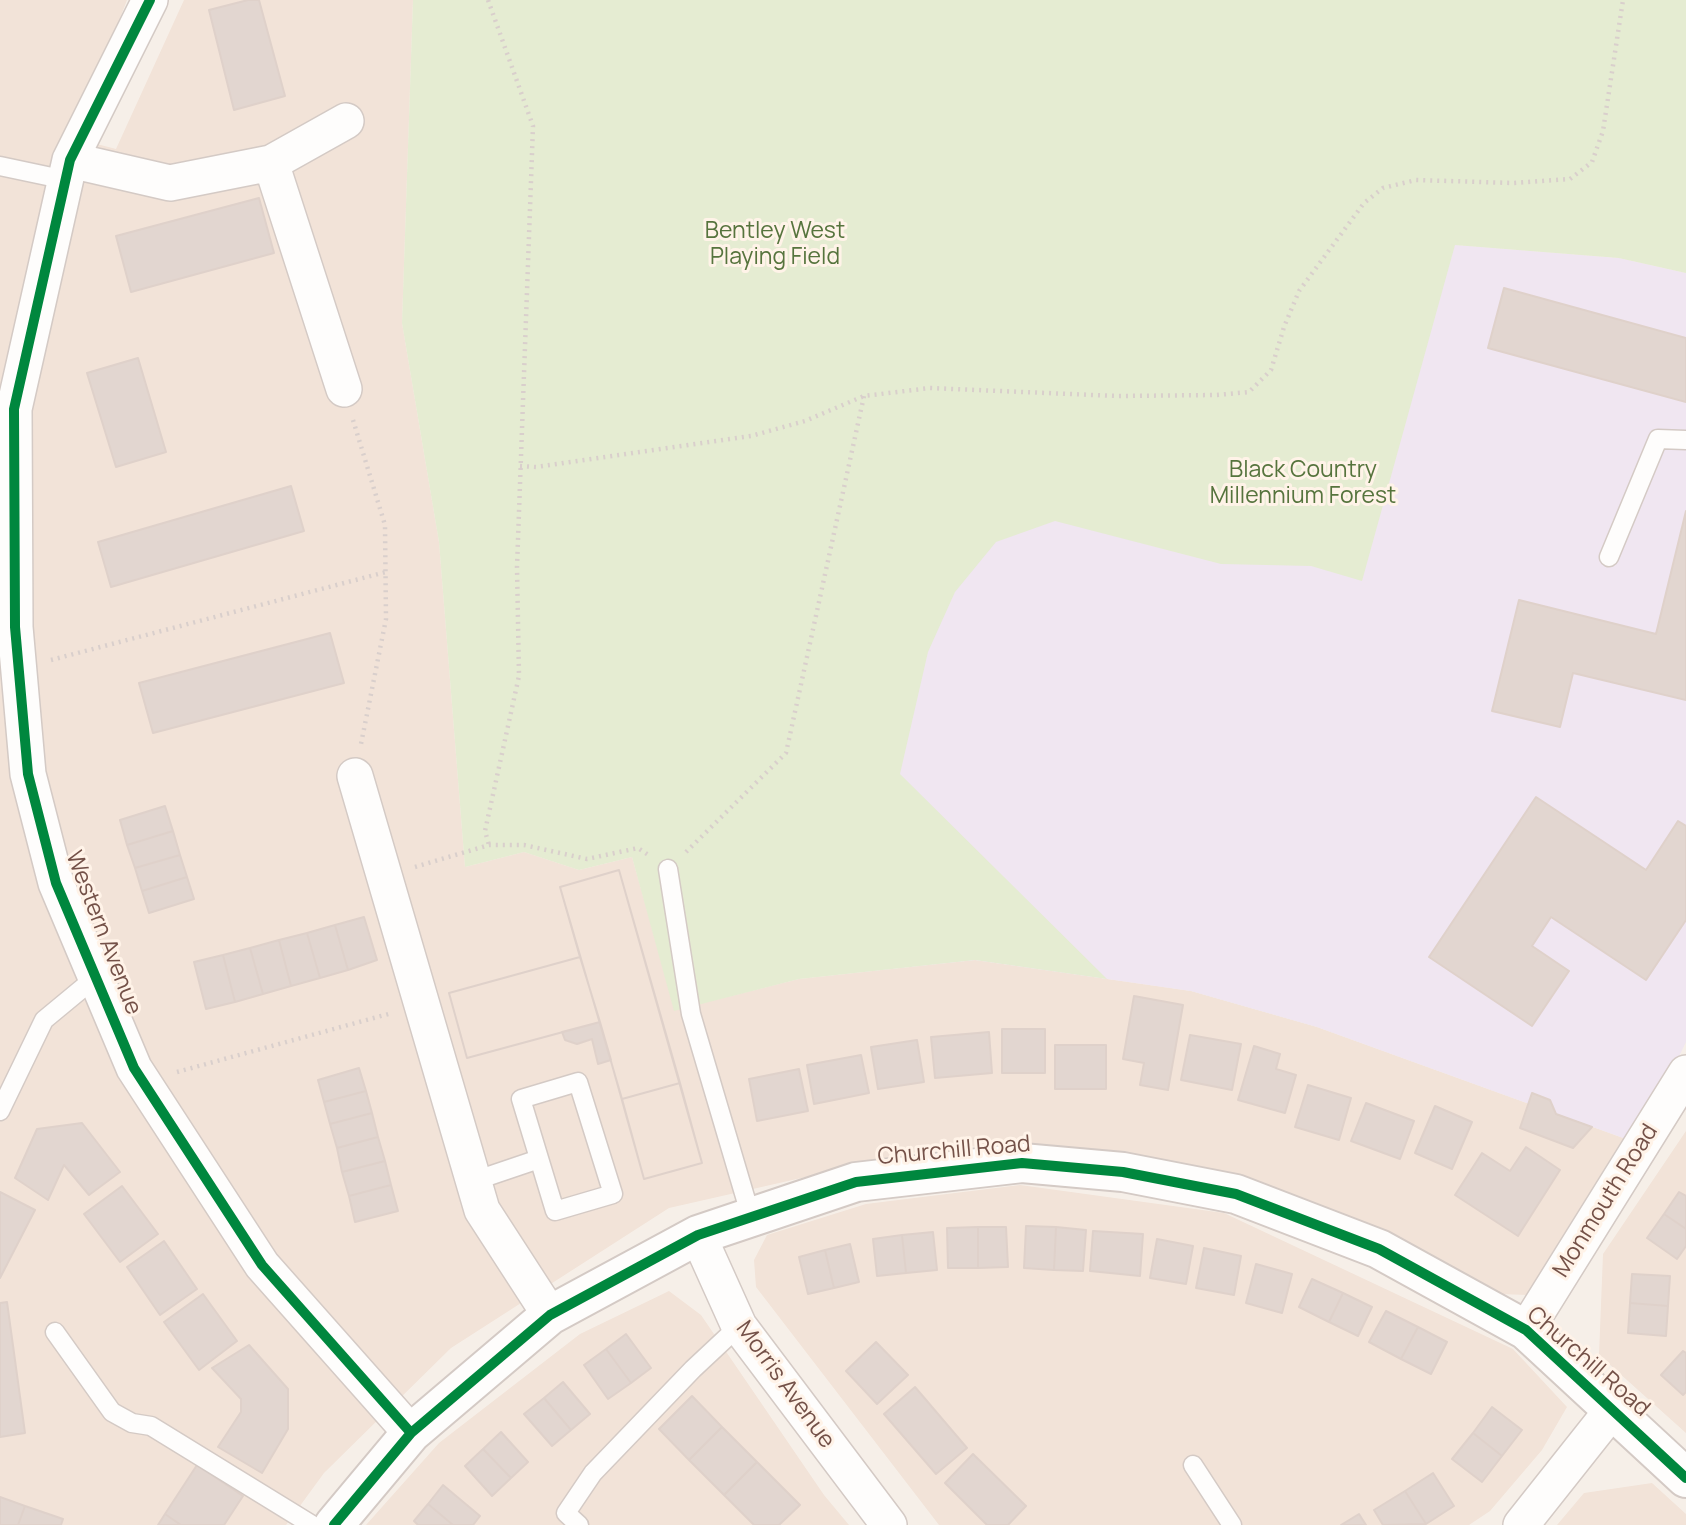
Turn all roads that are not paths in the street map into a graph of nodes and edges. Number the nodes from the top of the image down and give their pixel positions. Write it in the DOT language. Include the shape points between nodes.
graph roads {
  1 [pos="150,0"];
  2 [pos="346,121"];
  3 [pos="271,163"];
  4 [pos="0,166"];
  5 [pos="68,170"];
  6 [pos="344,390"];
  7 [pos="7,408"];
  8 [pos="1686,440"];
  9 [pos="1609,557"];
  10 [pos="355,776"];
  11 [pos="668,869"];
  12 [pos="96,977"];
  13 [pos="1686,1073"];
  14 [pos="0,1111"];
  15 [pos="538,1159"];
  16 [pos="474,1181"];
  17 [pos="751,1217"];
  18 [pos="698,1235"];
  19 [pos="550,1315"];
  20 [pos="739,1326"];
  21 [pos="1526,1330"];
  22 [pos="55,1332"];
  23 [pos="1613,1409"];
  24 [pos="411,1433"];
  25 [pos="1193,1465"];
  26 [pos="1686,1478"];
  27 [pos="312,1525"];
  28 [pos="334,1525"];
  29 [pos="579,1525"];
  30 [pos="889,1525"];
  31 [pos="1232,1525"];
  32 [pos="1521,1525"];
  1 -- 5 [label="street, Western Avenue"];
  2 -- 3 [label="street"];
  3 -- 5 [label="street" via="170,183"];
  3 -- 6 [label="street"];
  4 -- 5 [label="lane"];
  5 -- 7 [label="street, Western Avenue"];
  7 -- 12 [label="street, Western Avenue" via="15,627 28,774 56,883"];
  8 -- 9 [label="lane" via="1658,439"];
  10 -- 16 [label="street"];
  11 -- 17 [label="lane" via="691,1014"];
  12 -- 14 [label="lane" via="44,1020"];
  12 -- 24 [label="street, Western Avenue" via="134,1068 262,1265"];
  13 -- 21 [label="street, Monmouth Road"];
  15 -- 15 [label="lane" via="520,1099 578,1082 613,1194 555,1211"];
  15 -- 16 [label="lane"];
  16 -- 19 [label="street" via="482,1210"];
  17 -- 18 [label="street, Churchill Road"];
  17 -- 21 [label="street, Churchill Road" via="856,1181 1022,1163 1123,1172 1236,1194 1379,1249"];
  18 -- 19 [label="street, Churchill Road"];
  18 -- 20 [label="street, Morris Avenue"];
  19 -- 24 [label="street, Churchill Road"];
  20 -- 29 [label="lane" via="593,1473 566,1513"];
  20 -- 30 [label="street, Morris Avenue"];
  21 -- 23 [label="street, Churchill Road"];
  22 -- 27 [label="lane" via="112,1412 132,1423 151,1426"];
  23 -- 26 [label="street, Churchill Road"];
  23 -- 32 [label="street"];
  24 -- 28 [label="street, Churchill Road"];
  25 -- 31 [label="lane"];
}
